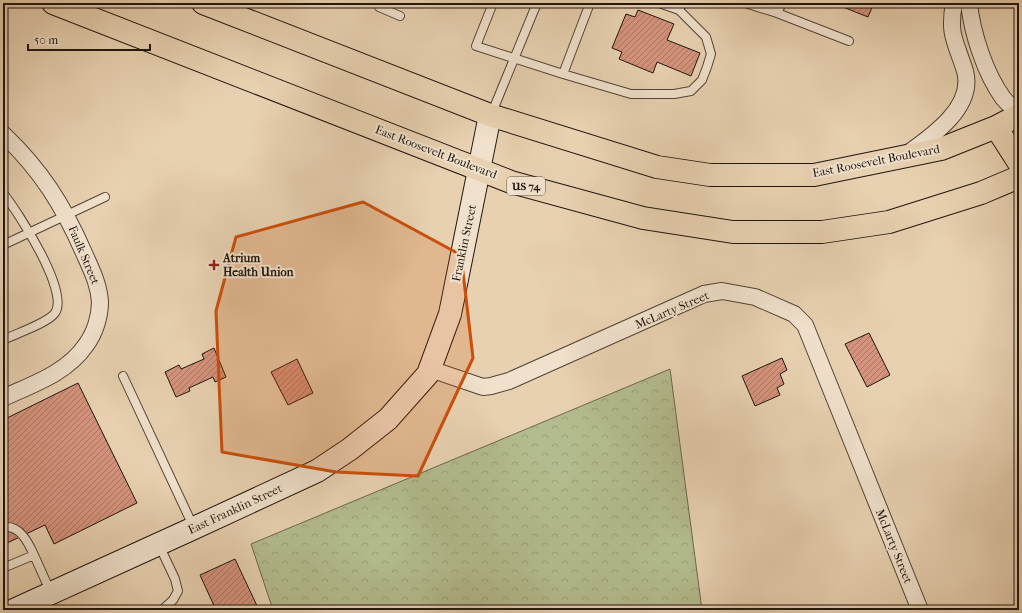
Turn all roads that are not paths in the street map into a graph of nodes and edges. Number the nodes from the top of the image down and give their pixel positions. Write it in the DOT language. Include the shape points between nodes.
graph roads {
  1 [pos="54,3"];
  2 [pos="380,3"];
  3 [pos="493,3"];
  4 [pos="537,3"];
  5 [pos="590,3"];
  6 [pos="659,3"];
  7 [pos="745,3"];
  8 [pos="782,3"];
  9 [pos="954,3"];
  10 [pos="969,3"];
  11 [pos="217,6"];
  12 [pos="680,7"];
  13 [pos="777,13"];
  14 [pos="400,16"];
  15 [pos="849,41"];
  16 [pos="514,58"];
  17 [pos="563,74"];
  18 [pos="1019,112"];
  19 [pos="490,115"];
  20 [pos="1019,115"];
  21 [pos="996,127"];
  22 [pos="3,134"];
  23 [pos="903,157"];
  24 [pos="1019,163"];
  25 [pos="480,170"];
  26 [pos="1019,177"];
  27 [pos="3,193"];
  28 [pos="106,198"];
  29 [pos="67,216"];
  30 [pos="30,234"];
  31 [pos="3,245"];
  32 [pos="3,340"];
  33 [pos="430,369"];
  34 [pos="123,376"];
  35 [pos="3,398"];
  36 [pos="3,527"];
  37 [pos="194,528"];
  38 [pos="159,544"];
  39 [pos="34,555"];
  40 [pos="3,568"];
  41 [pos="51,593"];
  42 [pos="14,610"];
  43 [pos="162,610"];
  44 [pos="920,610"];
  1 -- 25 [label="highway, East Roosevelt Boulevard / US 74"];
  2 -- 14 [label="lane" via="379,8"];
  3 -- 16 [label="lane" via="476,46"];
  4 -- 16 [label="lane"];
  5 -- 17 [label="lane"];
  6 -- 12 [label="lane"];
  7 -- 13 [label="lane"];
  8 -- 13 [label="lane"];
  9 -- 23 [label="street" via="951,29 965,72 967,83 964,94 960,104 945,123"];
  10 -- 18 [label="street" via="977,42 994,82 1003,98"];
  11 -- 19 [label="highway, East Roosevelt Boulevard"];
  12 -- 17 [label="lane" via="706,37 711,54 702,80 691,91 674,94 631,94"];
  13 -- 15 [label="lane"];
  16 -- 17 [label="lane"];
  16 -- 19 [label="lane"];
  19 -- 23 [label="highway, East Roosevelt Boulevard" via="657,166 710,175 814,175"];
  19 -- 25 [label="main road, Franklin Street"];
  20 -- 21 [label="highway, East Roosevelt Boulevard"];
  21 -- 23 [label="highway, East Roosevelt Boulevard" via="941,149"];
  21 -- 24 [label="highway"];
  22 -- 29 [label="street, Faulk Street" via="32,163"];
  25 -- 26 [label="highway, East Roosevelt Boulevard / US 74" via="511,182 644,218 733,232 822,232 889,222 981,193"];
  25 -- 33 [label="main road, Franklin Street" via="450,314"];
  27 -- 30 [label="lane"];
  28 -- 29 [label="lane"];
  29 -- 30 [label="lane"];
  29 -- 35 [label="street, Faulk Street" via="98,288 98,318 87,344 67,365"];
  30 -- 31 [label="lane"];
  30 -- 32 [label="lane" via="49,271 58,295 58,305 48,320"];
  33 -- 37 [label="main road, East Franklin Street" via="388,419 350,449 317,471"];
  33 -- 44 [label="street, McLarty Street" via="483,387 491,386 509,381 704,294 722,291 755,296 794,314 804,325"];
  34 -- 37 [label="lane"];
  36 -- 39 [label="lane" via="18,531 28,541"];
  37 -- 38 [label="main road, East Franklin Street"];
  38 -- 41 [label="main road, East Franklin Street"];
  38 -- 43 [label="lane" via="178,591"];
  39 -- 40 [label="lane"];
  39 -- 41 [label="lane"];
  41 -- 42 [label="main road, East Franklin Street"];
}
